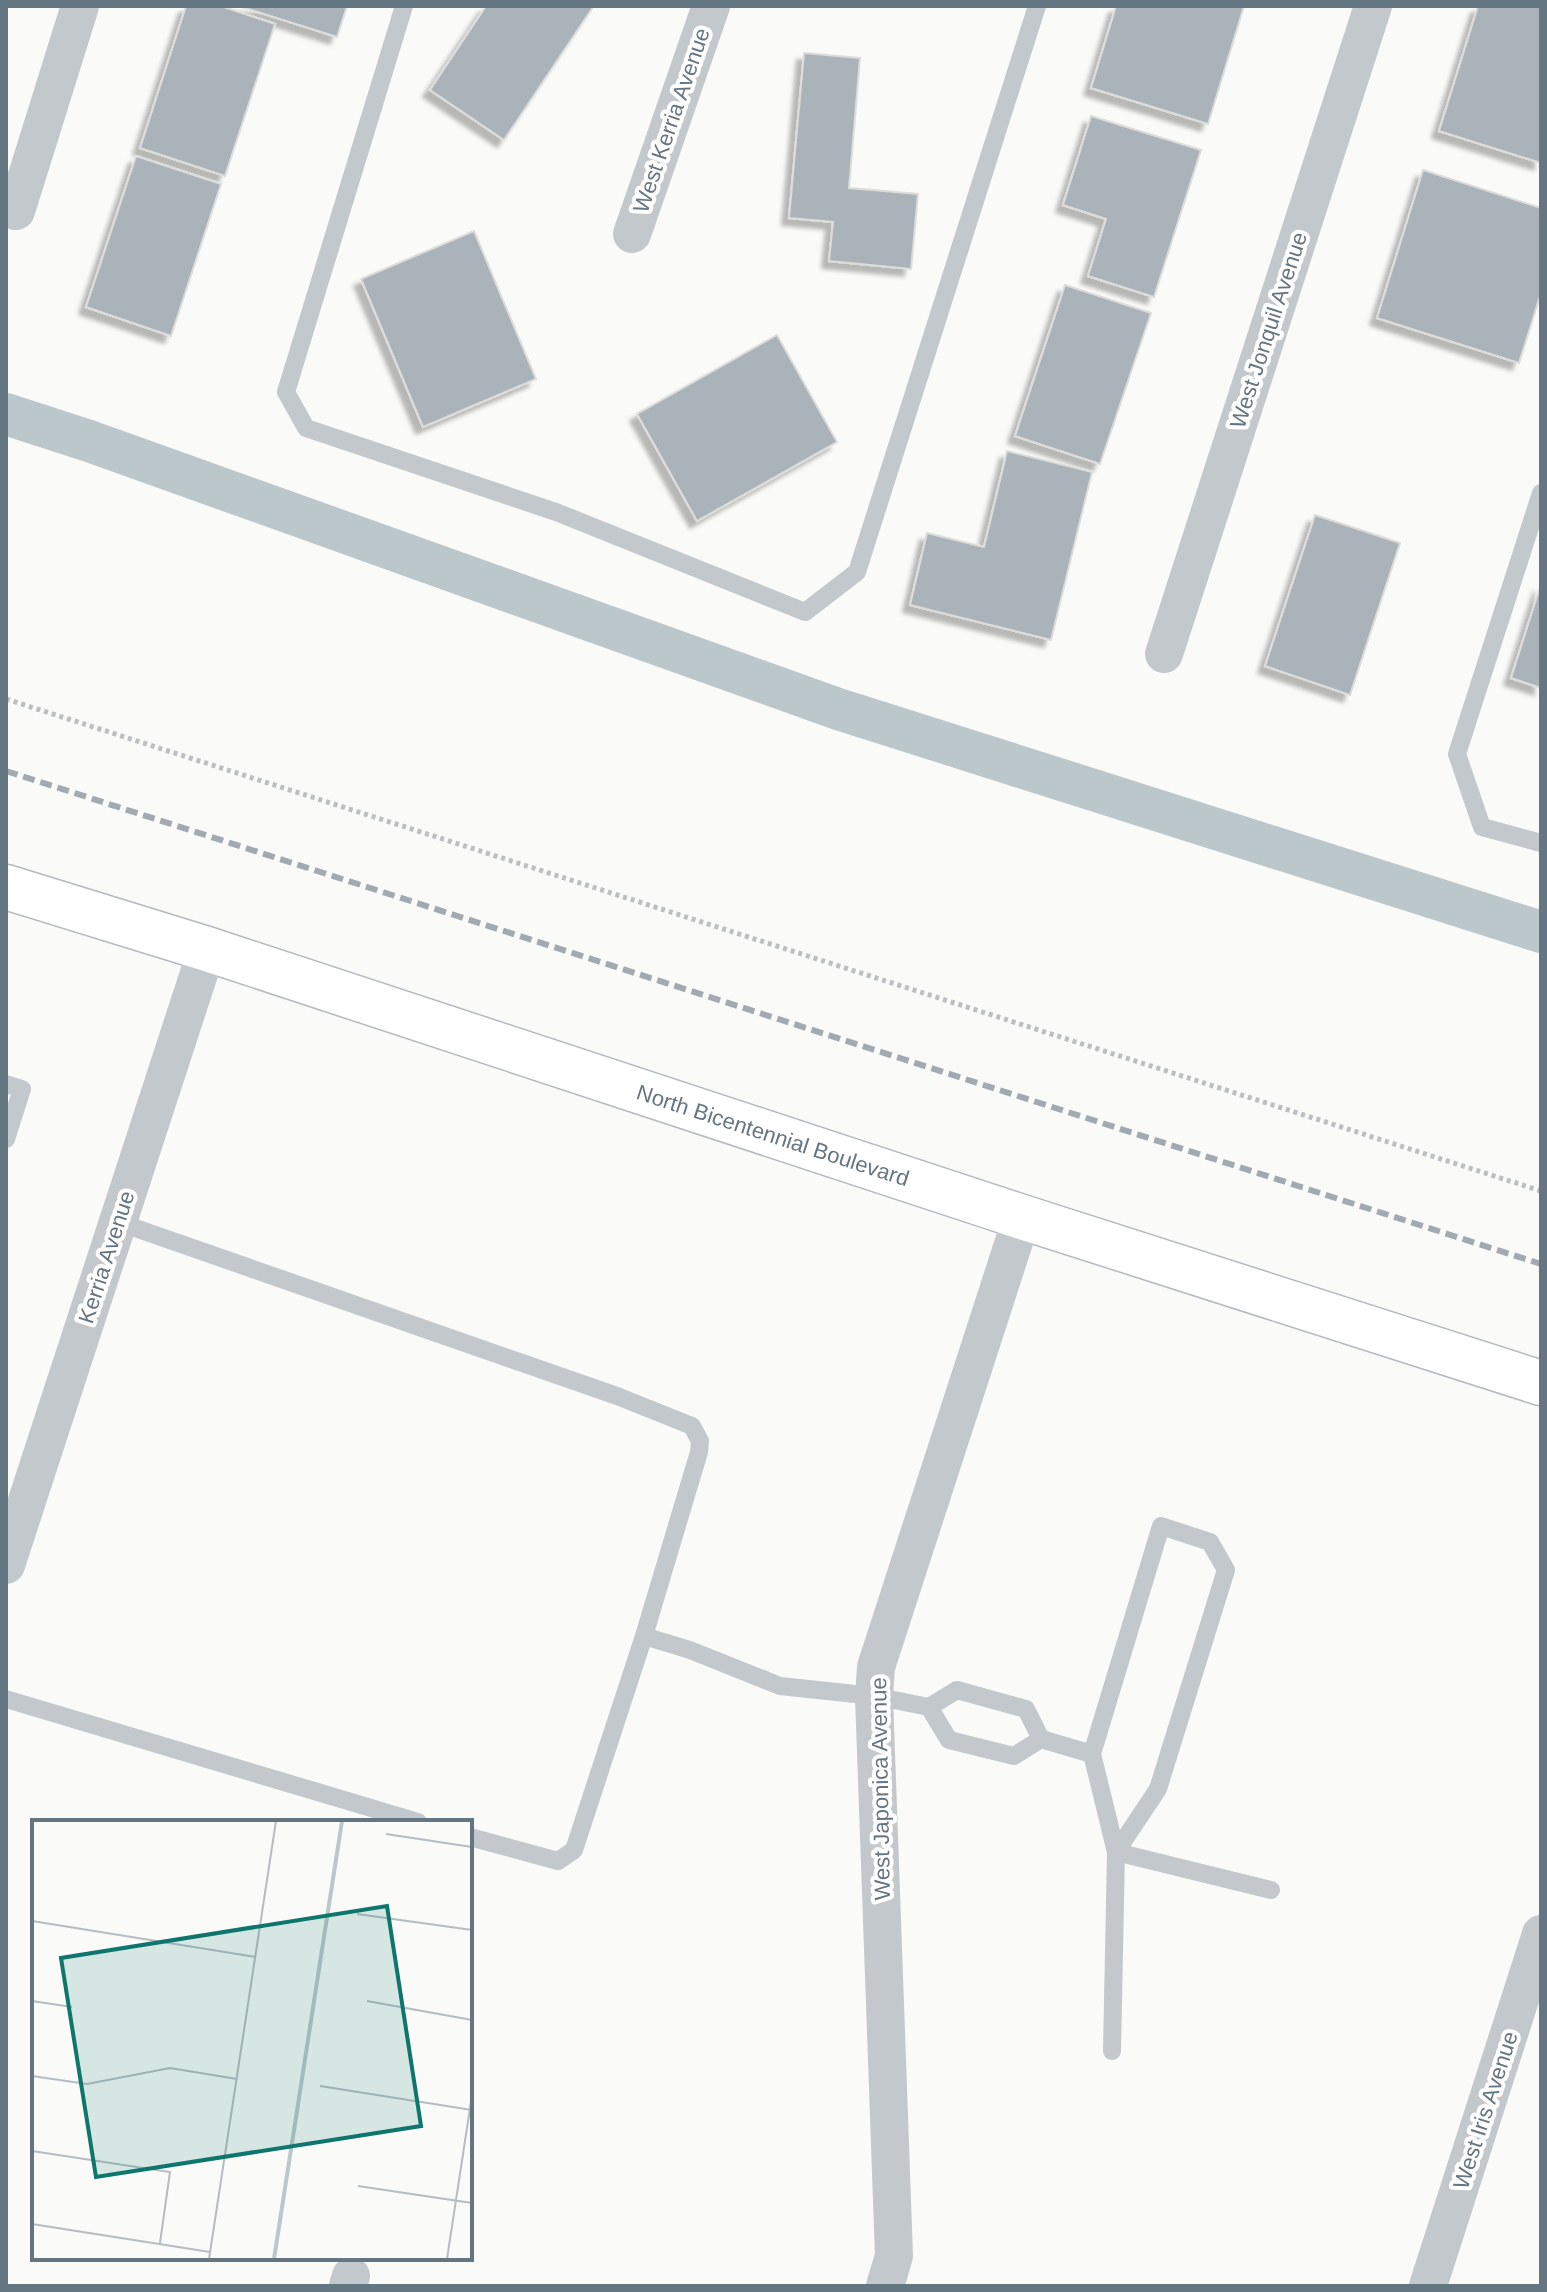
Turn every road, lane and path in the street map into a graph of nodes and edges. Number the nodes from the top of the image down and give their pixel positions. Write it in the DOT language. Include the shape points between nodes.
graph roads {
  1 [pos="80,6"];
  2 [pos="404,6"];
  3 [pos="711,6"];
  4 [pos="1037,6"];
  5 [pos="1373,6"];
  6 [pos="16,211"];
  7 [pos="632,234"];
  8 [pos="1541,493"];
  9 [pos="1164,654"];
  10 [pos="6,699"];
  11 [pos="1541,843"];
  12 [pos="6,887"];
  13 [pos="207,949"];
  14 [pos="6,1084"];
  15 [pos="6,1139"];
  16 [pos="1541,1191"];
  17 [pos="1022,1217"];
  18 [pos="118,1222"];
  19 [pos="1541,1383"];
  20 [pos="16,1502"];
  21 [pos="6,1565"];
  22 [pos="644,1636"];
  23 [pos="874,1696"];
  24 [pos="6,1699"];
  25 [pos="929,1707"];
  26 [pos="1041,1739"];
  27 [pos="1092,1754"];
  28 [pos="411,1820"];
  29 [pos="472,1838"];
  30 [pos="1116,1852"];
  31 [pos="1271,1890"];
  32 [pos="1541,1934"];
  33 [pos="1112,2051"];
  34 [pos="885,2286"];
  35 [pos="1428,2286"];
  1 -- 6 [label="street"];
  2 -- 4 [label="lane" via="286,392 306,428 556,512 805,612 857,572"];
  3 -- 7 [label="street, West Kerria Avenue"];
  5 -- 9 [label="street, West Jonquil Avenue"];
  8 -- 11 [label="lane" via="1457,754 1482,827"];
  10 -- 16 [label="path"];
  12 -- 13 [label="main road, North Bicentennial Boulevard"];
  13 -- 17 [label="main road, North Bicentennial Boulevard"];
  13 -- 18 [label="street, Kerria Avenue"];
  14 -- 15 [label="lane" via="22,1089"];
  17 -- 19 [label="main road, North Bicentennial Boulevard"];
  17 -- 23 [label="street, West Japonica Avenue" via="876,1667"];
  18 -- 20 [label="street, Kerria Avenue"];
  18 -- 22 [label="lane" via="692,1426 699,1452"];
  20 -- 21 [label="street, Kerria Avenue"];
  22 -- 23 [label="lane" via="780,1686"];
  22 -- 29 [label="lane" via="574,1850 558,1861"];
  23 -- 25 [label="lane"];
  23 -- 34 [label="street, West Japonica Avenue" via="894,2256"];
  24 -- 28 [label="lane"];
  25 -- 26 [label="lane" via="949,1740 1014,1756"];
  25 -- 26 [label="lane" via="957,1690 1026,1709"];
  26 -- 27 [label="lane"];
  27 -- 30 [label="lane"];
  27 -- 30 [label="lane" via="1161,1526 1210,1542 1226,1570 1158,1789"];
  30 -- 31 [label="lane"];
  30 -- 33 [label="lane"];
  32 -- 35 [label="street, West Iris Avenue"];
}
